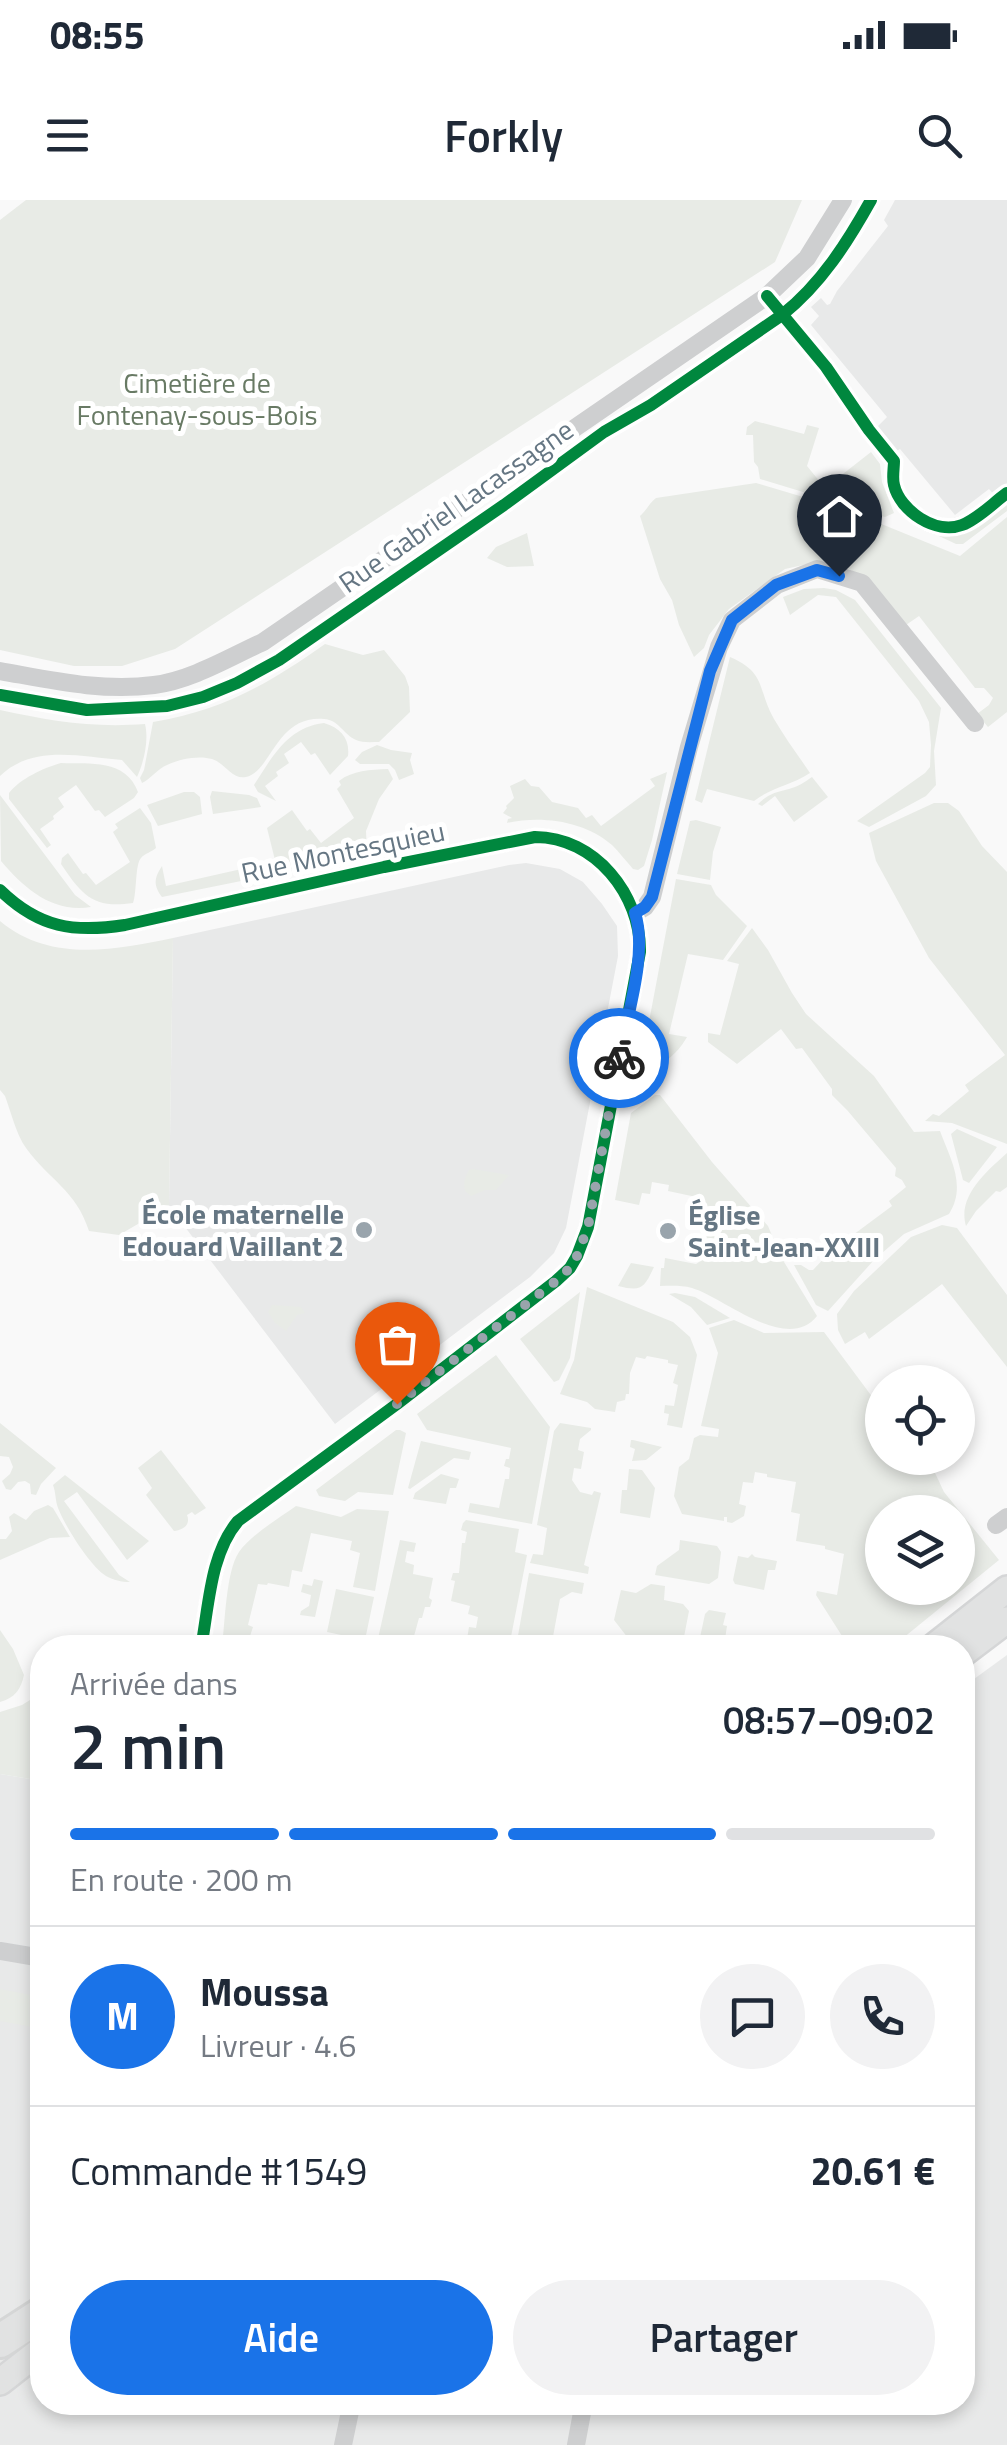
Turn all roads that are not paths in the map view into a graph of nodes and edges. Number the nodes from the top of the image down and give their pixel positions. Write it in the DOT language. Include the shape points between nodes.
graph roads {
  1 [pos="844,200"];
  2 [pos="767,296"];
  3 [pos="1007,493"];
  4 [pos="0,671"];
  5 [pos="975,723"];
  6 [pos="0,890"];
  7 [pos="635,913"];
  8 [pos="1007,1589"];
  9 [pos="1007,1620"];
  10 [pos="204,1635"];
  11 [pos="949,1635"];
  12 [pos="975,1644"];
  13 [pos="0,1950"];
  14 [pos="30,1956"];
  15 [pos="30,2323"];
  16 [pos="0,2344"];
  17 [pos="30,2359"];
  18 [pos="0,2382"];
  19 [pos="349,2415"];
  20 [pos="582,2415"];
  21 [pos="343,2445"];
  22 [pos="576,2445"];
  1 -- 2 [label="street, Rue Gabriel Lacassagne" via="806,258"];
  2 -- 3 [label="street" via="894,461 894,485 907,509 943,528 961,526"];
  2 -- 4 [label="street, Rue Gabriel Lacassagne" via="262,642 203,671 156,685 90,687"];
  5 -- 7 [label="street" via="862,583 817,570 776,585 732,620 718,647 652,897"];
  6 -- 7 [label="street, Rue Montesquieu" via="42,921 100,929 549,837 591,854"];
  7 -- 10 [label="street, Rue Montesquieu" via="640,952 588,1227 570,1268 238,1521 218,1560"];
  8 -- 11 [label="main road"];
  9 -- 12 [label="main road"];
  13 -- 14 [label="street"];
  15 -- 16 [label="highway"];
  17 -- 18 [label="main road"];
  19 -- 21 [label="street"];
  20 -- 22 [label="street"];
}
